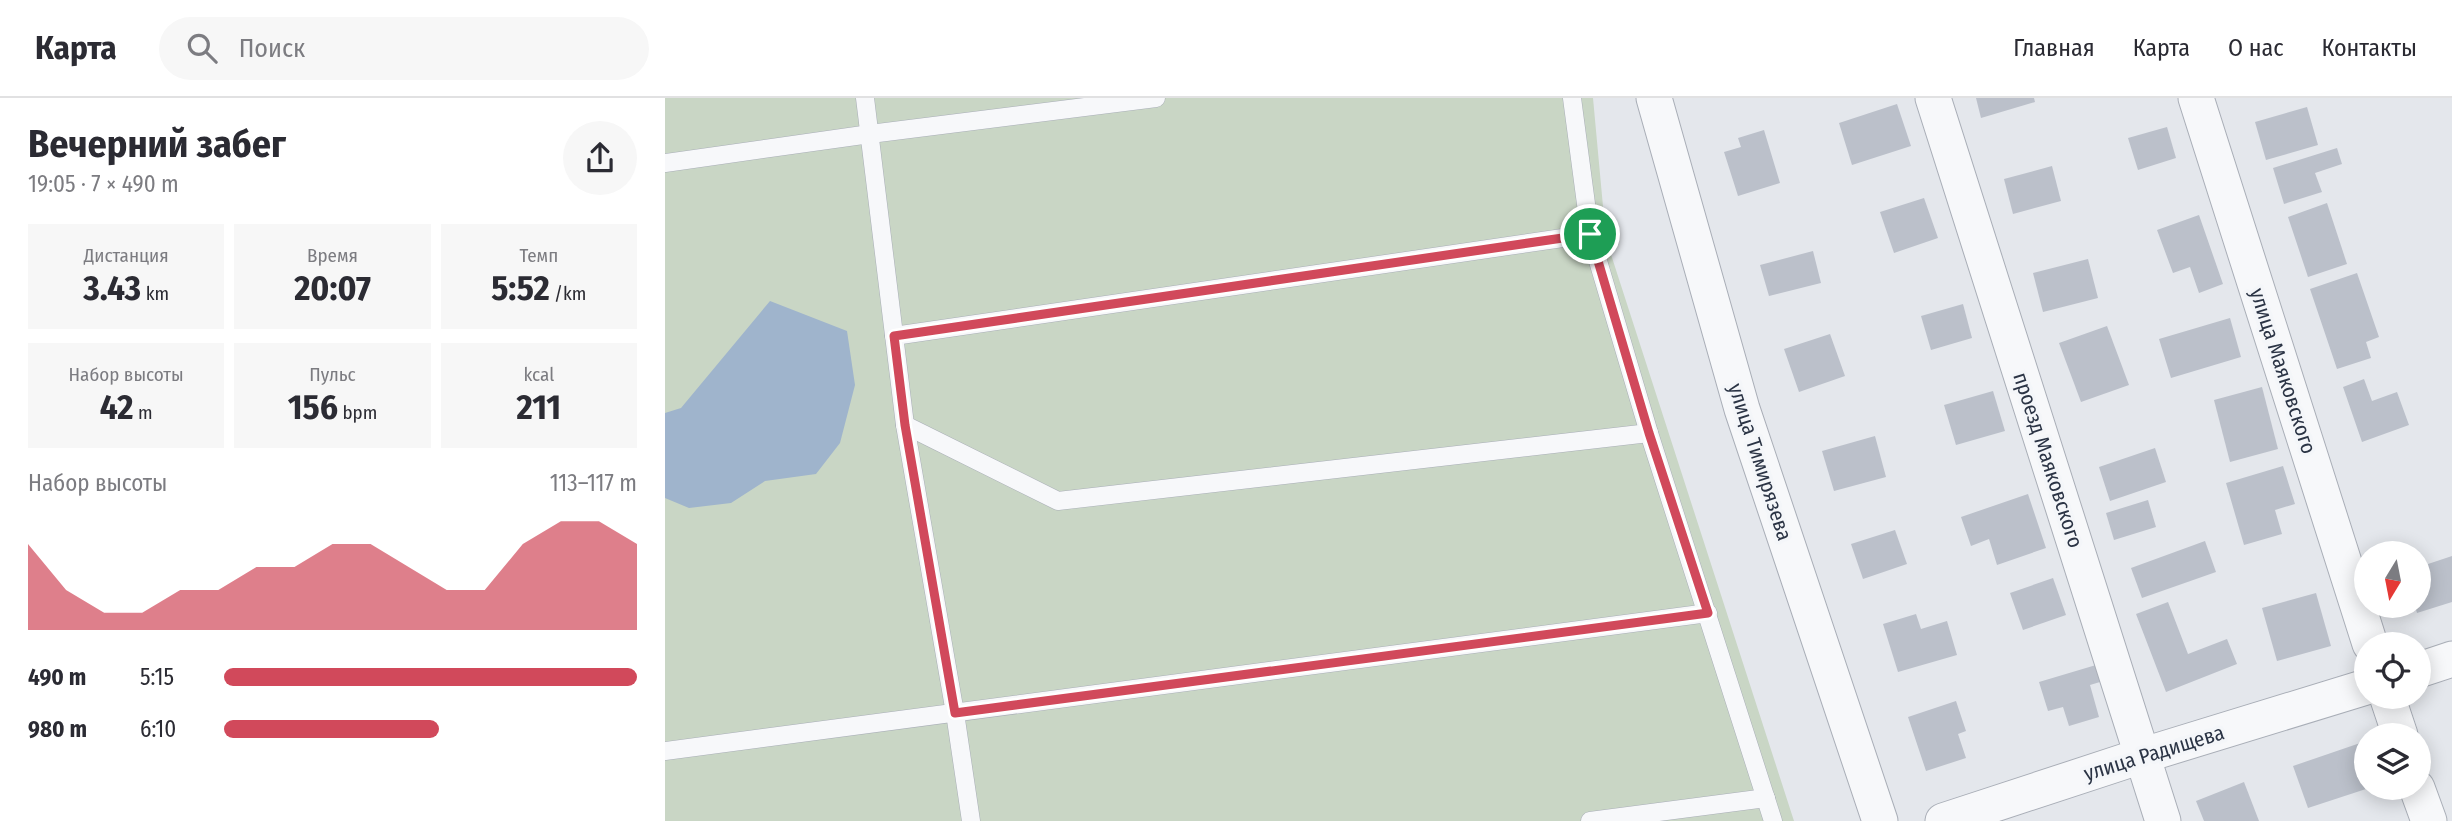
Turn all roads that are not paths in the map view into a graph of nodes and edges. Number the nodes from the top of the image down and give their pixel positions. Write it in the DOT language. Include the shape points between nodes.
graph roads {
  1 [pos="865,98"];
  2 [pos="1156,98"];
  3 [pos="1572,98"];
  4 [pos="1654,98"];
  5 [pos="1933,98"];
  6 [pos="2196,98"];
  7 [pos="870,134"];
  8 [pos="665,163"];
  9 [pos="1590,234"];
  10 [pos="894,336"];
  11 [pos="905,425"];
  12 [pos="1649,433"];
  13 [pos="1708,613"];
  14 [pos="2366,632"];
  15 [pos="2452,659"];
  16 [pos="2431,666"];
  17 [pos="2354,691"];
  18 [pos="955,713"];
  19 [pos="665,751"];
  20 [pos="2141,756"];
  21 [pos="1766,798"];
  22 [pos="2421,800"];
  23 [pos="971,821"];
  24 [pos="1590,821"];
  25 [pos="1773,821"];
  26 [pos="1880,821"];
  27 [pos="1943,821"];
  28 [pos="2163,821"];
  29 [pos="2429,821"];
  1 -- 7 [label="lane"];
  2 -- 7 [label="lane"];
  3 -- 9 [label="lane"];
  4 -- 26 [label="street, улица Тимирязева" via="1742,409"];
  5 -- 20 [label="street, проезд Маяковского"];
  6 -- 14 [label="street, улица Маяковского"];
  7 -- 8 [label="lane"];
  7 -- 10 [label="lane"];
  9 -- 10 [label="lane"];
  9 -- 12 [label="lane"];
  10 -- 11 [label="lane"];
  11 -- 12 [label="lane" via="1058,501"];
  11 -- 18 [label="lane"];
  12 -- 13 [label="lane"];
  13 -- 18 [label="lane"];
  13 -- 21 [label="lane"];
  15 -- 16 [label="street"];
  17 -- 20 [label="street, улица Радищева"];
  18 -- 19 [label="lane"];
  18 -- 23 [label="lane"];
  20 -- 27 [label="street, улица Радищева"];
  20 -- 28 [label="street, проезд Маяковского"];
  21 -- 24 [label="lane"];
  21 -- 25 [label="lane"];
  22 -- 29 [label="street"];
}
